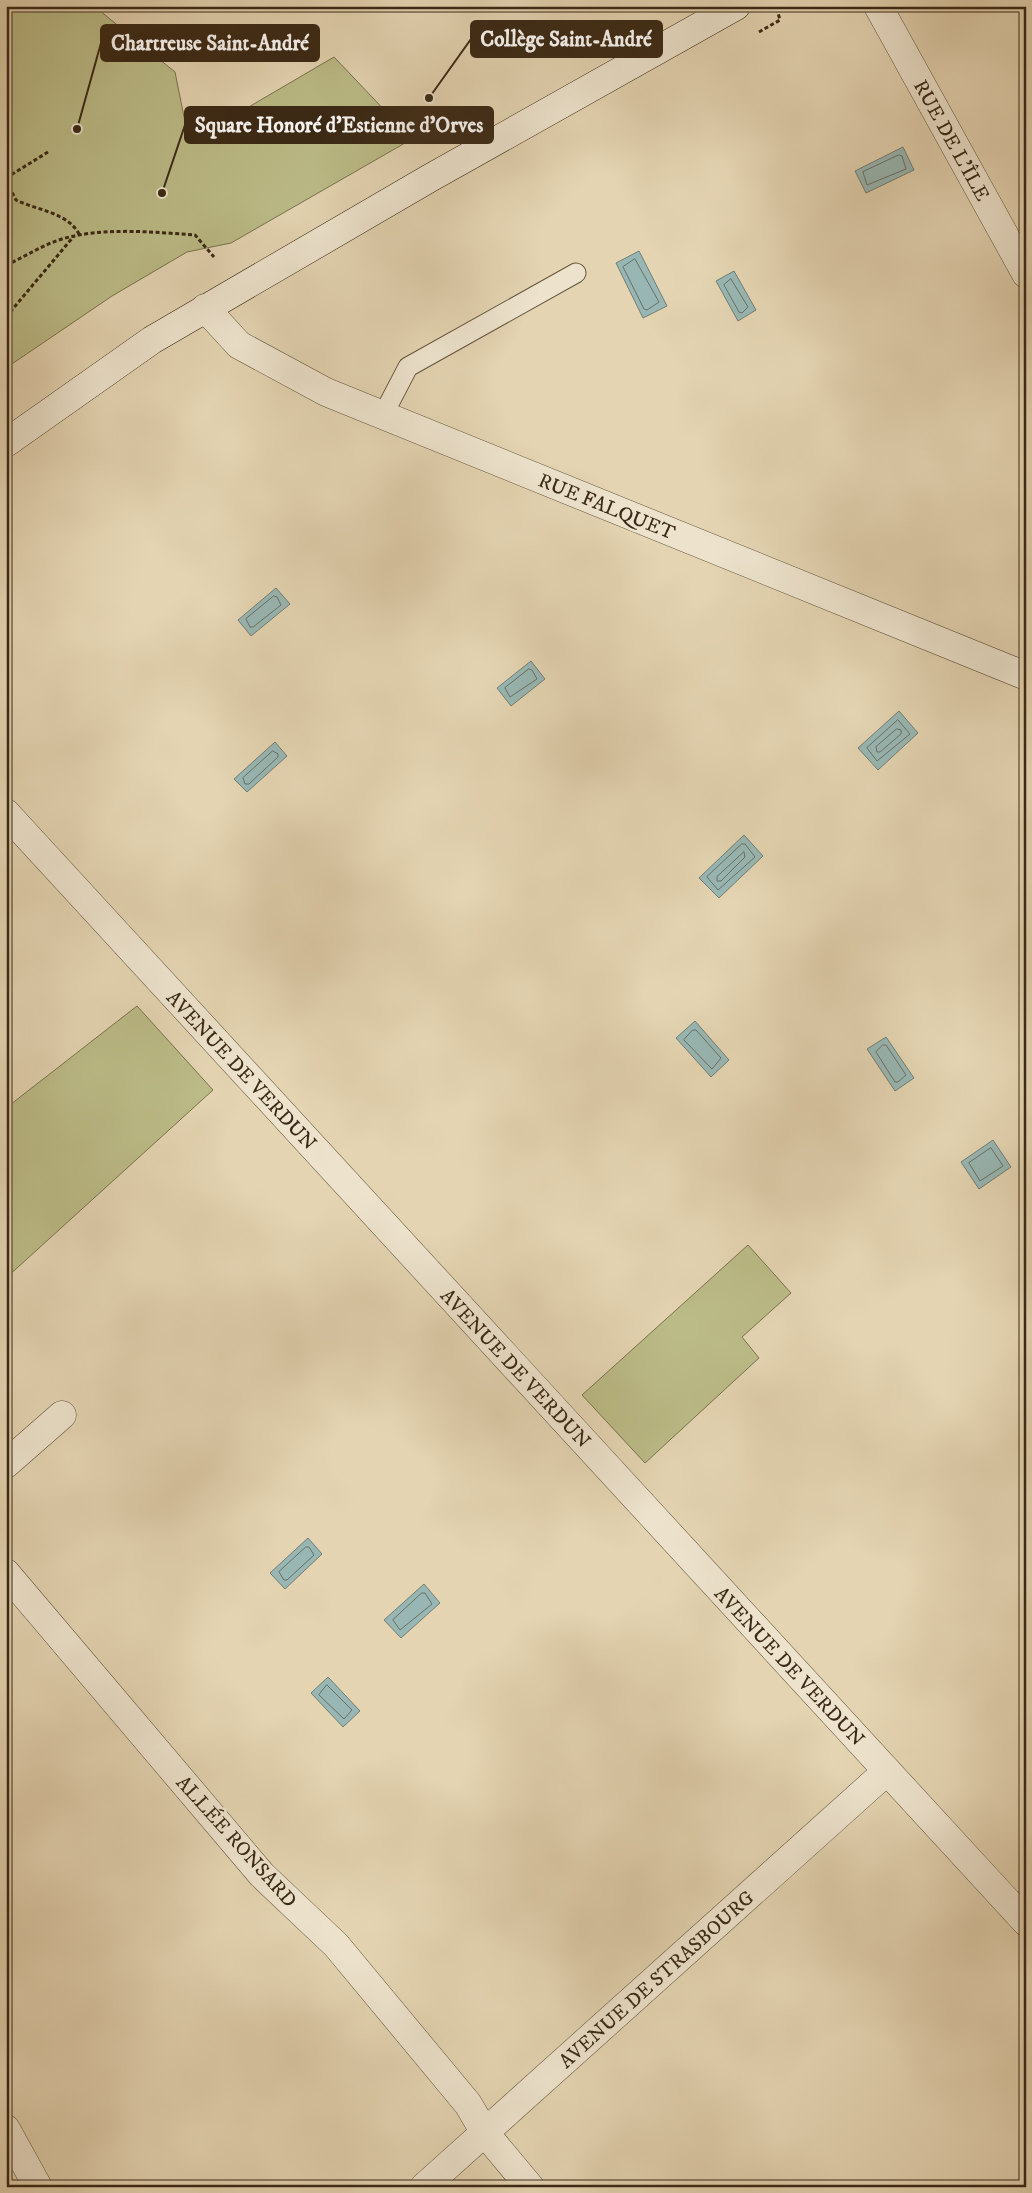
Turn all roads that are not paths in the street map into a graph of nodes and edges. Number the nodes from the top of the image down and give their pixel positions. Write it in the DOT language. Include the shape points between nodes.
graph roads {
  1 [pos="736,6"];
  2 [pos="878,6"];
  3 [pos="576,273"];
  4 [pos="1026,274"];
  5 [pos="205,308"];
  6 [pos="383,415"];
  7 [pos="6,443"];
  8 [pos="1026,676"];
  9 [pos="6,813"];
  10 [pos="62,1415"];
  11 [pos="6,1464"];
  12 [pos="6,1572"];
  13 [pos="887,1771"];
  14 [pos="1026,1922"];
  15 [pos="6,2129"];
  16 [pos="485,2133"];
  17 [pos="38,2187"];
  18 [pos="424,2187"];
  19 [pos="530,2187"];
  1 -- 5 [label="street"];
  2 -- 4 [label="street, RUE DE L'ÎLE"];
  3 -- 6 [label="lane" via="408,367"];
  5 -- 6 [label="street, RUE FALQUET" via="239,345 326,392"];
  5 -- 7 [label="street" via="144,345"];
  6 -- 8 [label="street, RUE FALQUET"];
  9 -- 13 [label="street, AVENUE DE VERDUN"];
  10 -- 11 [label="street"];
  12 -- 16 [label="street, ALLÉE RONSARD" via="262,1875 336,1946 468,2104"];
  13 -- 14 [label="street, AVENUE DE VERDUN"];
  13 -- 16 [label="street, AVENUE DE STRASBOURG"];
  15 -- 17 [label="street"];
  16 -- 18 [label="street, AVENUE DE STRASBOURG"];
  16 -- 19 [label="street, ALLÉE RONSARD"];
}
